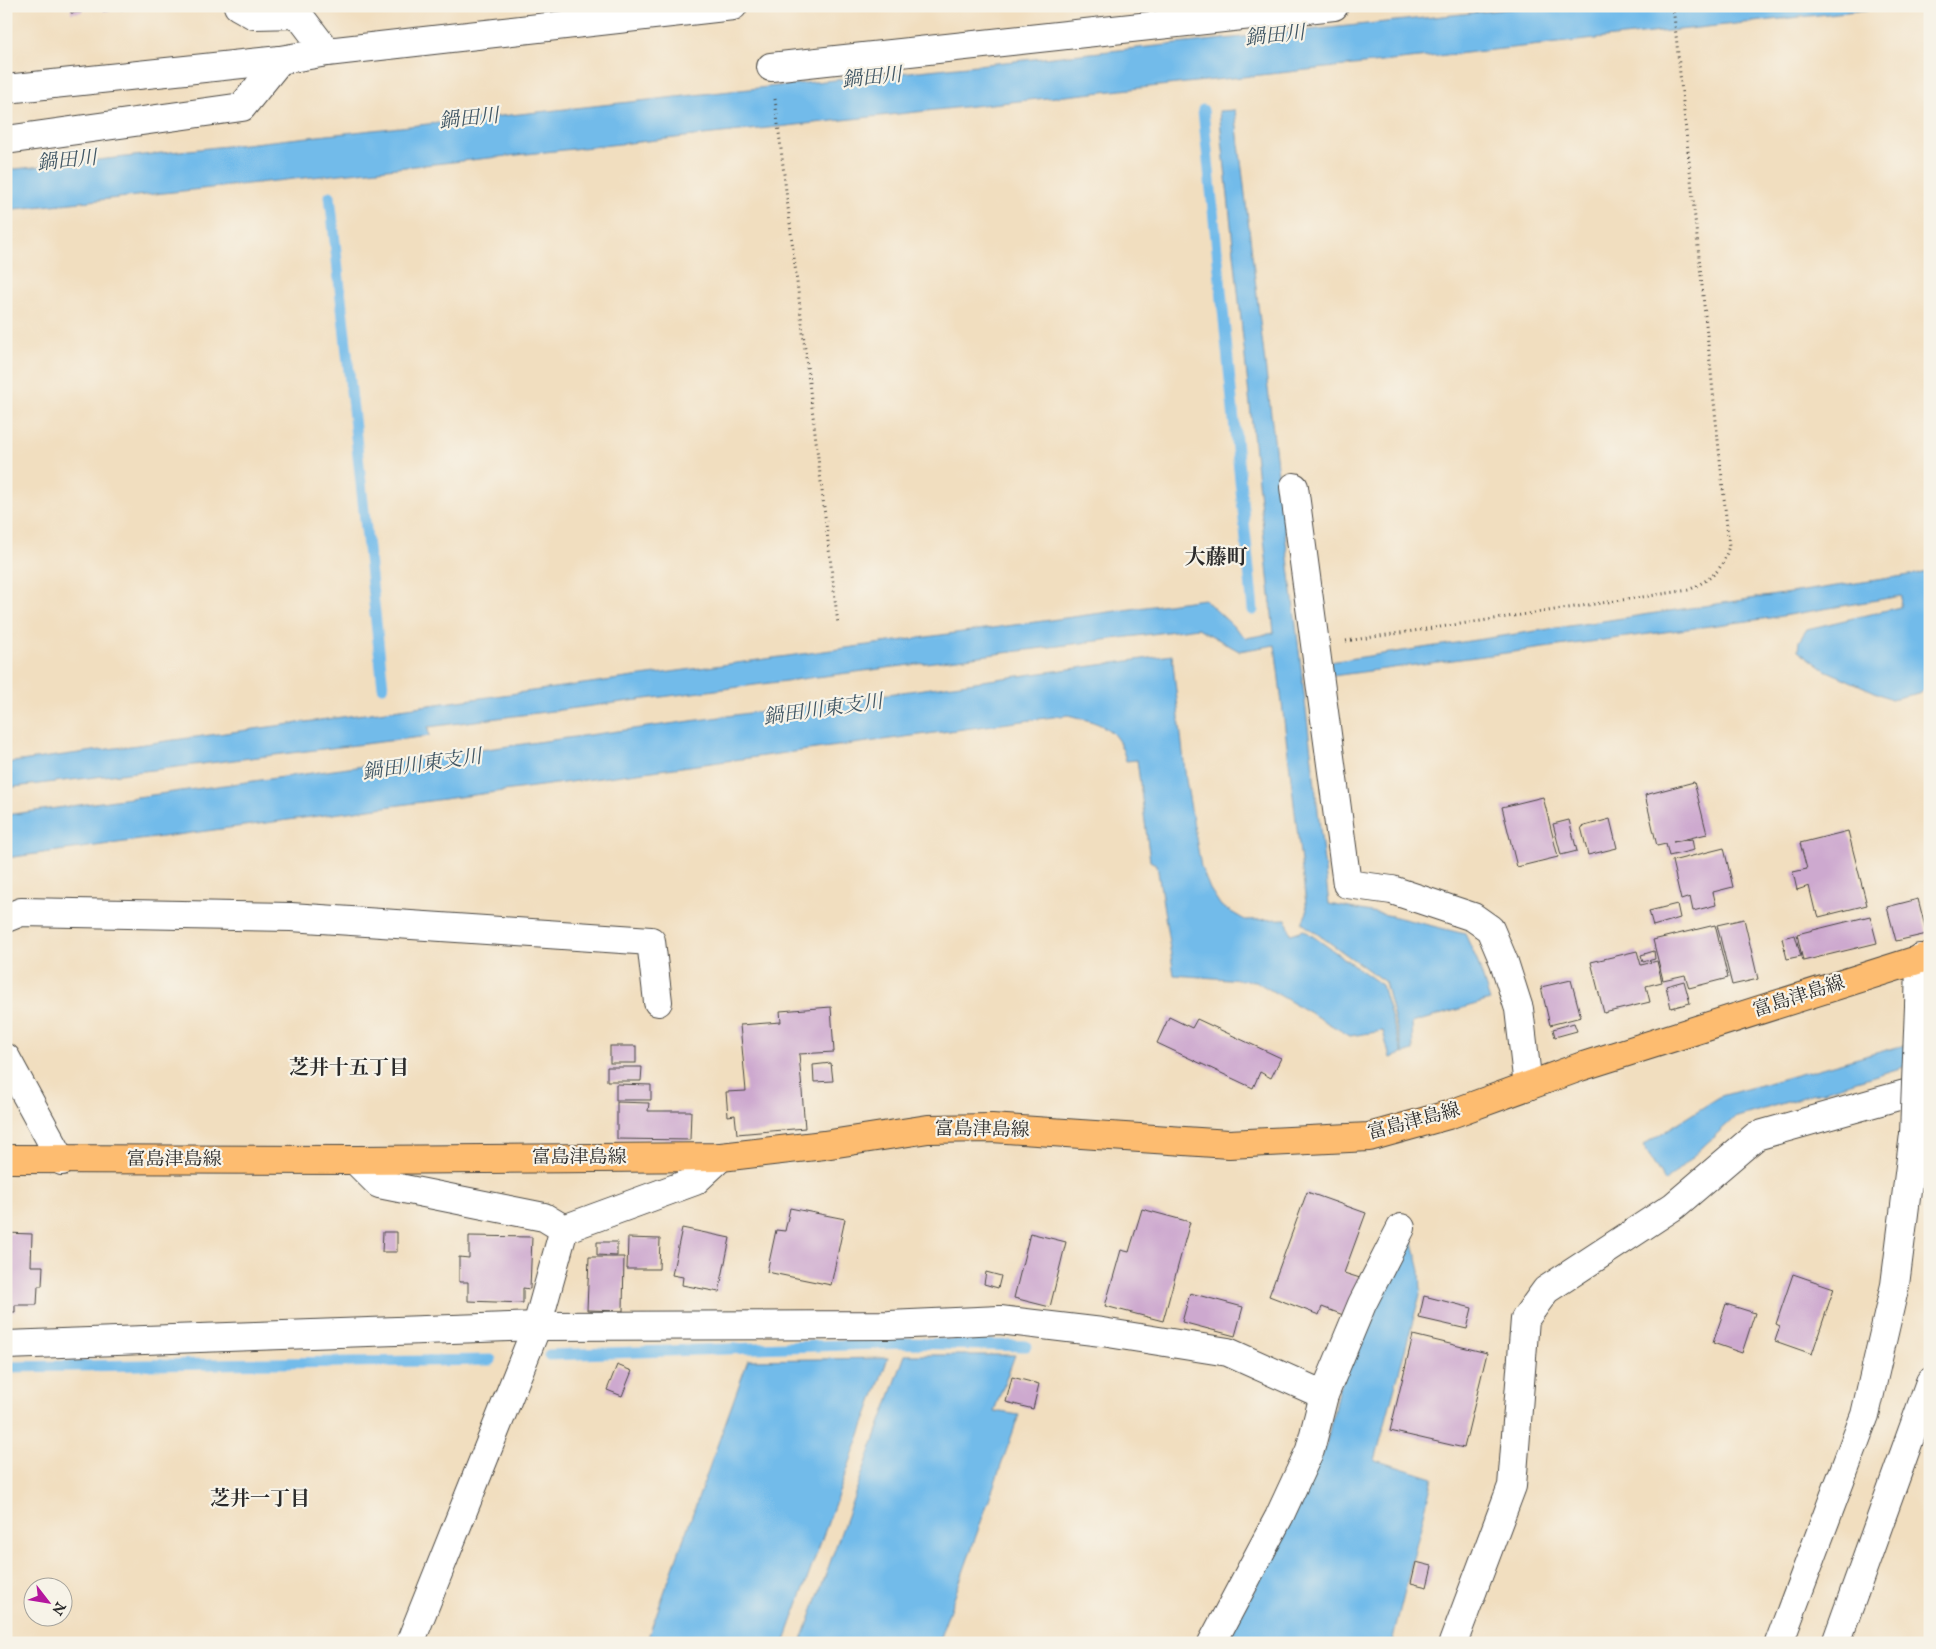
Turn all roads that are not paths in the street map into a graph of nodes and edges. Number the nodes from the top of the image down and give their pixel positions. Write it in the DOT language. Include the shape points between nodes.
graph roads {
  1 [pos="238,6"];
  2 [pos="733,6"];
  3 [pos="1334,6"];
  4 [pos="327,52"];
  5 [pos="280,60"];
  6 [pos="771,67"];
  7 [pos="6,89"];
  8 [pos="6,140"];
  9 [pos="1294,488"];
  10 [pos="6,918"];
  11 [pos="1925,957"];
  12 [pos="658,1002"];
  13 [pos="6,1058"];
  14 [pos="1528,1086"];
  15 [pos="1930,1087"];
  16 [pos="721,1157"];
  17 [pos="6,1159"];
  18 [pos="62,1160"];
  19 [pos="354,1160"];
  20 [pos="1401,1228"];
  21 [pos="564,1229"];
  22 [pos="537,1326"];
  23 [pos="6,1345"];
  24 [pos="1930,1382"];
  25 [pos="1324,1395"];
  26 [pos="410,1643"];
  27 [pos="1212,1643"];
  28 [pos="1453,1643"];
  29 [pos="1779,1643"];
  30 [pos="1836,1643"];
  1 -- 4 [label="street" via="254,14 298,14"];
  2 -- 4 [label="street"];
  3 -- 6 [label="street"];
  4 -- 5 [label="street"];
  5 -- 7 [label="street"];
  5 -- 8 [label="street" via="242,107"];
  9 -- 14 [label="street" via="1347,884 1392,890 1473,917 1490,930 1519,1009"];
  10 -- 12 [label="street" via="21,912 291,917 651,941"];
  11 -- 14 [label="main road, 富島津島線"];
  11 -- 29 [label="street, bridge" via="1918,1006 1914,1134 1895,1284 1865,1416"];
  13 -- 18 [label="street"];
  14 -- 16 [label="main road, 富島津島線" via="1448,1115 1369,1137 1229,1144 992,1128 928,1129"];
  15 -- 28 [label="street" via="1756,1136 1674,1206 1546,1290 1525,1320 1512,1486"];
  16 -- 19 [label="main road, 富島津島線"];
  16 -- 21 [label="street" via="695,1182"];
  17 -- 18 [label="main road, 富島津島線"];
  18 -- 19 [label="main road, 富島津島線"];
  19 -- 21 [label="street" via="379,1184 544,1217"];
  20 -- 25 [label="street" via="1362,1304"];
  21 -- 22 [label="street"];
  22 -- 23 [label="street"];
  22 -- 25 [label="street" via="879,1325 1000,1320 1228,1352"];
  22 -- 26 [label="street"];
  24 -- 30 [label="street"];
  25 -- 27 [label="street" via="1310,1450"];
}
